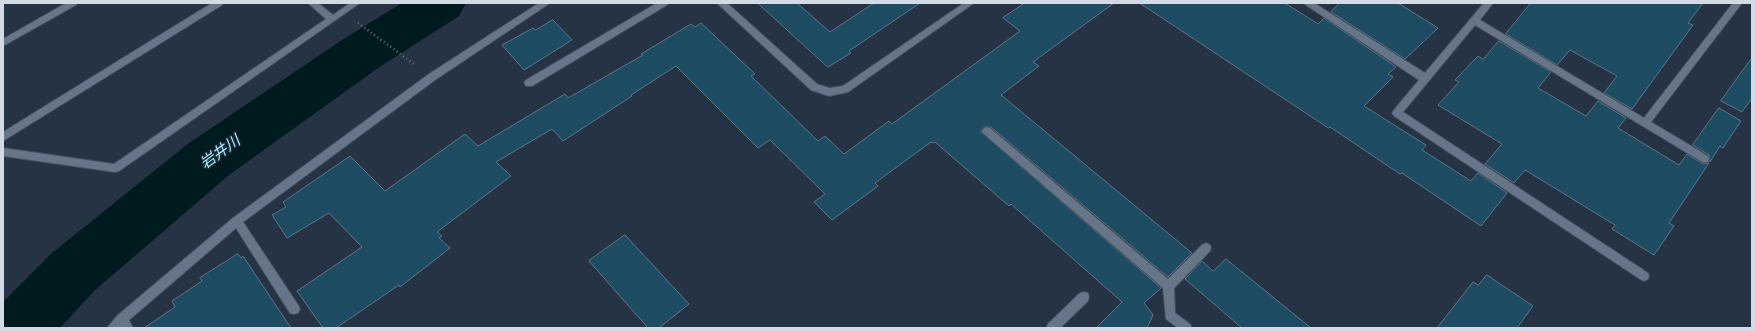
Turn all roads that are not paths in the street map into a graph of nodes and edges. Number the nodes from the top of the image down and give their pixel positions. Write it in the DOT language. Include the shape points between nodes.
graph roads {
  1 [pos="73,3"];
  2 [pos="219,3"];
  3 [pos="312,3"];
  4 [pos="356,3"];
  5 [pos="546,3"];
  6 [pos="664,3"];
  7 [pos="721,3"];
  8 [pos="970,3"];
  9 [pos="1307,3"];
  10 [pos="1489,3"];
  11 [pos="1738,3"];
  12 [pos="332,19"];
  13 [pos="1475,21"];
  14 [pos="3,43"];
  15 [pos="1426,79"];
  16 [pos="529,83"];
  17 [pos="1645,123"];
  18 [pos="987,131"];
  19 [pos="3,137"];
  20 [pos="3,152"];
  21 [pos="1704,159"];
  22 [pos="237,221"];
  23 [pos="1206,248"];
  24 [pos="1644,276"];
  25 [pos="1168,286"];
  26 [pos="1084,297"];
  27 [pos="294,309"];
  28 [pos="124,324"];
  29 [pos="113,328"];
  30 [pos="1052,328"];
  31 [pos="1186,328"];
  1 -- 14 [label="street"];
  2 -- 19 [label="street"];
  3 -- 12 [label="street"];
  4 -- 12 [label="street"];
  5 -- 22 [label="street" via="432,77"];
  6 -- 16 [label="street"];
  7 -- 8 [label="street" via="814,87 829,92 845,89"];
  9 -- 15 [label="street"];
  10 -- 13 [label="street"];
  11 -- 17 [label="street"];
  12 -- 20 [label="street" via="115,168"];
  13 -- 15 [label="street"];
  13 -- 17 [label="street"];
  15 -- 24 [label="street" via="1397,113"];
  17 -- 21 [label="street"];
  18 -- 25 [label="street"];
  22 -- 27 [label="street"];
  22 -- 28 [label="street"];
  23 -- 25 [label="street"];
  25 -- 31 [label="street" via="1170,315"];
  26 -- 30 [label="street"];
  28 -- 29 [label="street"];
}
